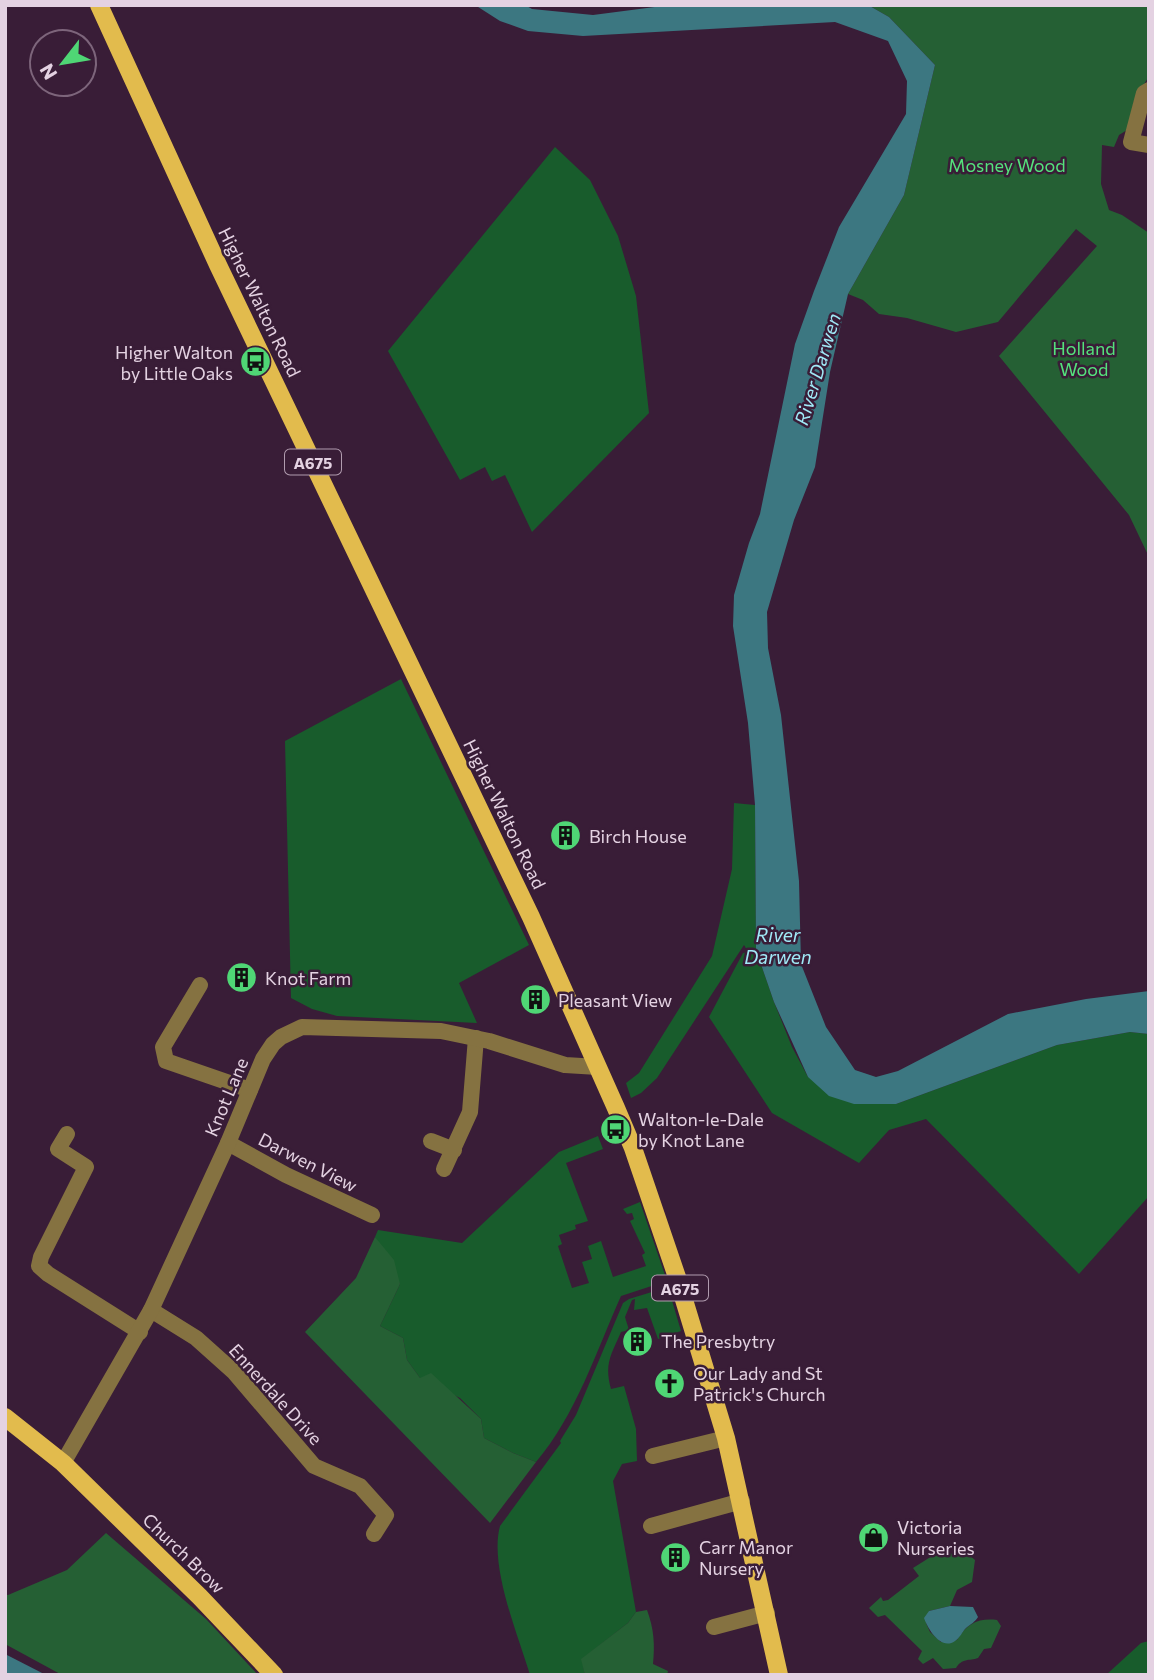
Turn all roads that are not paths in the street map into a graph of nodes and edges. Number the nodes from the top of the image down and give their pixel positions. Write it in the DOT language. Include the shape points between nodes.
graph roads {
  1 [pos="99,5"];
  2 [pos="1149,90"];
  3 [pos="1149,145"];
  4 [pos="200,985"];
  5 [pos="476,1038"];
  6 [pos="598,1067"];
  7 [pos="250,1090"];
  8 [pos="67,1134"];
  9 [pos="431,1141"];
  10 [pos="228,1143"];
  11 [pos="454,1150"];
  12 [pos="444,1169"];
  13 [pos="372,1215"];
  14 [pos="151,1310"];
  15 [pos="140,1332"];
  16 [pos="5,1417"];
  17 [pos="726,1438"];
  18 [pos="653,1456"];
  19 [pos="63,1463"];
  20 [pos="742,1502"];
  21 [pos="651,1526"];
  22 [pos="374,1534"];
  23 [pos="767,1613"];
  24 [pos="715,1627"];
  25 [pos="274,1675"];
  26 [pos="779,1675"];
  1 -- 6 [label="main road, Higher Walton Road / A675"];
  2 -- 3 [label="street" via="1144,93 1131,142"];
  4 -- 7 [label="street" via="163,1048 166,1060"];
  5 -- 6 [label="street, Knot Lane" via="565,1065"];
  5 -- 7 [label="street, Knot Lane" via="441,1031 302,1027 273,1044"];
  5 -- 11 [label="street" via="470,1112"];
  6 -- 17 [label="main road, Higher Walton Road / A675" via="633,1148"];
  7 -- 10 [label="street, Knot Lane"];
  8 -- 15 [label="street" via="58,1149 86,1167 39,1266"];
  9 -- 11 [label="street"];
  10 -- 13 [label="street, Darwen View"];
  10 -- 14 [label="street, Knot Lane"];
  11 -- 12 [label="street"];
  14 -- 15 [label="street, Knot Lane"];
  14 -- 22 [label="street, Ennerdale Drive" via="196,1338 234,1372 314,1466 360,1486 386,1515"];
  15 -- 19 [label="street, Knot Lane"];
  16 -- 19 [label="main road, Church Brow"];
  17 -- 18 [label="street"];
  17 -- 20 [label="main road, Higher Walton Road / A675"];
  19 -- 25 [label="main road, Church Brow"];
  20 -- 21 [label="street"];
  20 -- 23 [label="main road, Higher Walton Road / A675"];
  23 -- 24 [label="street"];
  23 -- 26 [label="main road, Higher Walton Road / A675"];
}
